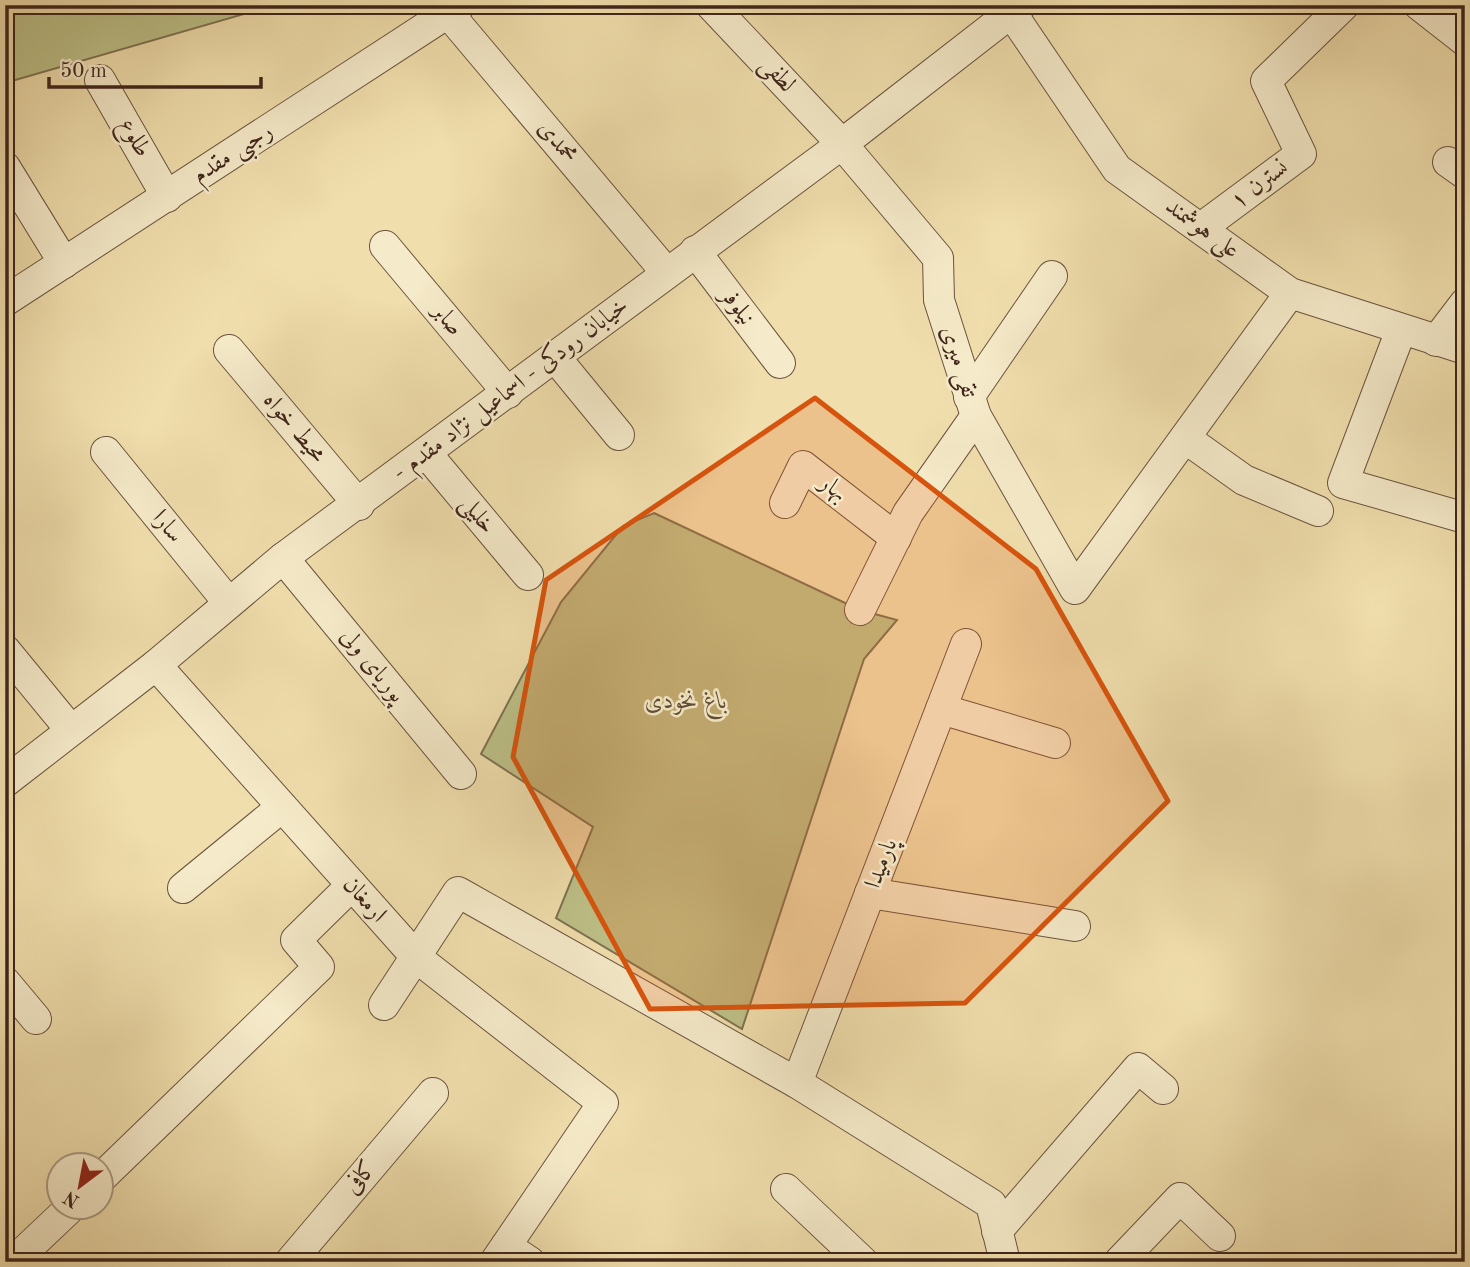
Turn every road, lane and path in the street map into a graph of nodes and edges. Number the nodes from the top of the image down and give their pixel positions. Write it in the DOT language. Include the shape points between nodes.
graph roads {
  1 [pos="711,5"];
  2 [pos="1344,5"];
  3 [pos="1419,5"];
  4 [pos="1013,8"];
  5 [pos="454,9"];
  6 [pos="1465,41"];
  7 [pos="100,80"];
  8 [pos="842,144"];
  9 [pos="5,167"];
  10 [pos="167,197"];
  11 [pos="1200,228"];
  12 [pos="385,246"];
  13 [pos="695,251"];
  14 [pos="64,263"];
  15 [pos="666,272"];
  16 [pos="1052,276"];
  17 [pos="1290,293"];
  18 [pos="5,301"];
  19 [pos="1465,303"];
  20 [pos="1401,330"];
  21 [pos="1436,341"];
  22 [pos="1465,349"];
  23 [pos="229,351"];
  24 [pos="555,357"];
  25 [pos="780,363"];
  26 [pos="508,393"];
  27 [pos="972,407"];
  28 [pos="619,435"];
  29 [pos="1185,438"];
  30 [pos="106,452"];
  31 [pos="426,454"];
  32 [pos="785,503"];
  33 [pos="359,505"];
  34 [pos="1318,511"];
  35 [pos="1465,518"];
  36 [pos="896,538"];
  37 [pos="284,558"];
  38 [pos="528,575"];
  39 [pos="228,602"];
  40 [pos="860,610"];
  41 [pos="966,644"];
  42 [pos="5,650"];
  43 [pos="156,665"];
  44 [pos="941,709"];
  45 [pos="70,729"];
  46 [pos="1055,743"];
  47 [pos="461,774"];
  48 [pos="5,782"];
  49 [pos="282,807"];
  50 [pos="352,885"];
  51 [pos="183,888"];
  52 [pos="870,893"];
  53 [pos="1075,926"];
  54 [pos="416,958"];
  55 [pos="5,982"];
  56 [pos="384,1005"];
  57 [pos="36,1019"];
  58 [pos="797,1083"];
  59 [pos="1163,1089"];
  60 [pos="433,1093"];
  61 [pos="116,1163"];
  62 [pos="786,1188"];
  63 [pos="55,1222"];
  64 [pos="998,1231"];
  65 [pos="1220,1236"];
  66 [pos="511,1256"];
  67 [pos="13,1262"];
  68 [pos="290,1262"];
  69 [pos="863,1262"];
  70 [pos="1005,1262"];
  71 [pos="1119,1262"];
  1 -- 8 [label="street, لطفی"];
  2 -- 11 [label="street, نسترن ۱" via="1266,81 1301,153"];
  3 -- 6 [label="street"];
  4 -- 8 [label="street, - خیابان رودکی - اسماعیل نژاد مقدم"];
  4 -- 11 [label="street, علی هوشمند" via="1118,169"];
  5 -- 10 [label="street, رجبی مقدم"];
  5 -- 15 [label="street, محمدی"];
  7 -- 10 [label="street, طلوع"];
  8 -- 13 [label="street, - خیابان رودکی - اسماعیل نژاد مقدم"];
  8 -- 27 [label="street, تقی میری" via="938,258 939,300"];
  9 -- 14 [label="street"];
  10 -- 14 [label="street, رجبی مقدم"];
  11 -- 17 [label="street, علی هوشمند"];
  12 -- 26 [label="street, صابر"];
  13 -- 15 [label="street, - خیابان رودکی - اسماعیل نژاد مقدم"];
  13 -- 25 [label="street, نیلوفر"];
  14 -- 18 [label="street, رجبی مقدم"];
  15 -- 24 [label="street, - خیابان رودکی - اسماعیل نژاد مقدم"];
  16 -- 27 [label="street"];
  17 -- 20 [label="street, علی هوشمند"];
  17 -- 29 [label="street"];
  19 -- 21 [label="street"];
  20 -- 21 [label="street, علی هوشمند"];
  20 -- 35 [label="street" via="1343,483"];
  21 -- 22 [label="street, علی هوشمند"];
  23 -- 33 [label="street, محیط خواه"];
  24 -- 26 [label="street, - خیابان رودکی - اسماعیل نژاد مقدم"];
  24 -- 28 [label="street"];
  26 -- 31 [label="street, - خیابان رودکی - اسماعیل نژاد مقدم"];
  27 -- 29 [label="street, تقی میری" via="1075,589"];
  27 -- 36 [label="street"];
  29 -- 34 [label="street" via="1244,480"];
  30 -- 39 [label="street, سارا"];
  31 -- 33 [label="street, - خیابان رودکی - اسماعیل نژاد مقدم"];
  31 -- 38 [label="street, خلیلی"];
  32 -- 36 [label="street, بهار" via="803,466"];
  33 -- 37 [label="street, - خیابان رودکی - اسماعیل نژاد مقدم"];
  36 -- 40 [label="street"];
  37 -- 39 [label="street, - خیابان رودکی - اسماعیل نژاد مقدم"];
  37 -- 47 [label="street, پوریای ولی"];
  39 -- 43 [label="street, - خیابان رودکی - اسماعیل نژاد مقدم"];
  41 -- 44 [label="street, پارمیدا"];
  42 -- 45 [label="street"];
  43 -- 45 [label="street, - خیابان رودکی - اسماعیل نژاد مقدم"];
  43 -- 49 [label="street, ارمغان"];
  44 -- 46 [label="street"];
  44 -- 52 [label="street, پارمیدا"];
  45 -- 48 [label="street, - خیابان رودکی - اسماعیل نژاد مقدم"];
  49 -- 50 [label="street, ارمغان"];
  49 -- 51 [label="street"];
  50 -- 54 [label="street, ارمغان"];
  50 -- 61 [label="street" via="296,940 319,967"];
  52 -- 53 [label="street"];
  52 -- 58 [label="street, پارمیدا"];
  54 -- 56 [label="street"];
  54 -- 58 [label="street" via="458,892"];
  54 -- 66 [label="street, ارمغان" via="603,1103"];
  55 -- 57 [label="street"];
  58 -- 64 [label="street" via="991,1205"];
  59 -- 64 [label="street" via="1138,1068"];
  60 -- 68 [label="street, کافی"];
  62 -- 69 [label="street"];
  63 -- 67 [label="street"];
  64 -- 70 [label="street"];
  65 -- 71 [label="street" via="1181,1198"];
}
